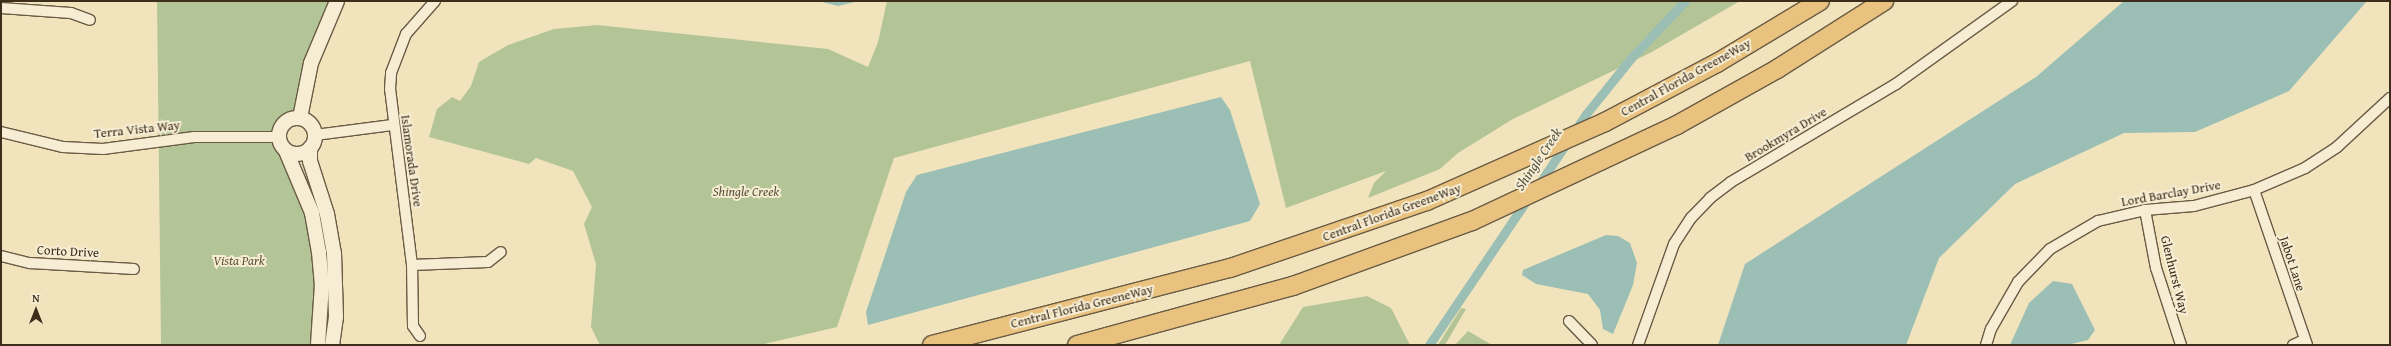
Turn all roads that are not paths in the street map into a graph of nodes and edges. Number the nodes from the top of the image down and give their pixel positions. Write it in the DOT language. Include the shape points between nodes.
graph roads {
  1 [pos="337,1"];
  2 [pos="435,1"];
  3 [pos="1820,1"];
  4 [pos="1884,1"];
  5 [pos="2012,1"];
  6 [pos="1,8"];
  7 [pos="90,20"];
  8 [pos="2390,98"];
  9 [pos="300,118"];
  10 [pos="392,125"];
  11 [pos="1,132"];
  12 [pos="315,135"];
  13 [pos="278,137"];
  14 [pos="310,148"];
  15 [pos="286,151"];
  16 [pos="2254,190"];
  17 [pos="2145,210"];
  18 [pos="501,252"];
  19 [pos="1,256"];
  20 [pos="412,265"];
  21 [pos="134,268"];
  22 [pos="1569,321"];
  23 [pos="420,336"];
  24 [pos="2305,343"];
  25 [pos="318,345"];
  26 [pos="332,345"];
  27 [pos="932,345"];
  28 [pos="1077,345"];
  29 [pos="1592,345"];
  30 [pos="1638,345"];
  31 [pos="1986,345"];
  32 [pos="2181,345"];
  33 [pos="2293,345"];
  1 -- 9 [label="street" via="311,63"];
  2 -- 10 [label="street, Islamorada Drive" via="406,34 391,72"];
  3 -- 27 [label="highway, Central Florida GreeneWay" via="1717,63 1605,122 1427,201 1277,254"];
  4 -- 28 [label="highway" via="1734,94 1562,182 1426,239 1242,301"];
  5 -- 30 [label="street, Brookmyra Drive" via="1896,84 1731,182 1710,198 1691,218 1674,244"];
  6 -- 7 [label="street" via="72,13"];
  8 -- 16 [label="street, Lord Barclay Drive" via="2337,147 2305,168"];
  9 -- 12 [label="street" via="311,124"];
  9 -- 13 [label="street" via="282,125"];
  10 -- 12 [label="street"];
  10 -- 20 [label="street, Islamorada Drive"];
  11 -- 13 [label="street, Terra Vista Way" via="63,147 103,149 194,137"];
  12 -- 14 [label="street"];
  13 -- 15 [label="street"];
  14 -- 15 [label="street" via="299,154"];
  14 -- 26 [label="street" via="310,161 327,214 334,253 336,302"];
  15 -- 25 [label="street" via="312,213 322,284"];
  16 -- 17 [label="street, Lord Barclay Drive" via="2194,206"];
  16 -- 24 [label="street, Jabot Lane"];
  17 -- 31 [label="street, Lord Barclay Drive" via="2098,221 2050,249 2018,282 1991,329"];
  17 -- 32 [label="street, Glenhurst Way" via="2156,268"];
  18 -- 20 [label="street" via="488,262"];
  19 -- 21 [label="street, Corto Drive" via="30,263"];
  20 -- 23 [label="street, Islamorada Drive" via="413,326"];
  22 -- 29 [label="street"];
  24 -- 33 [label="street"];
}
